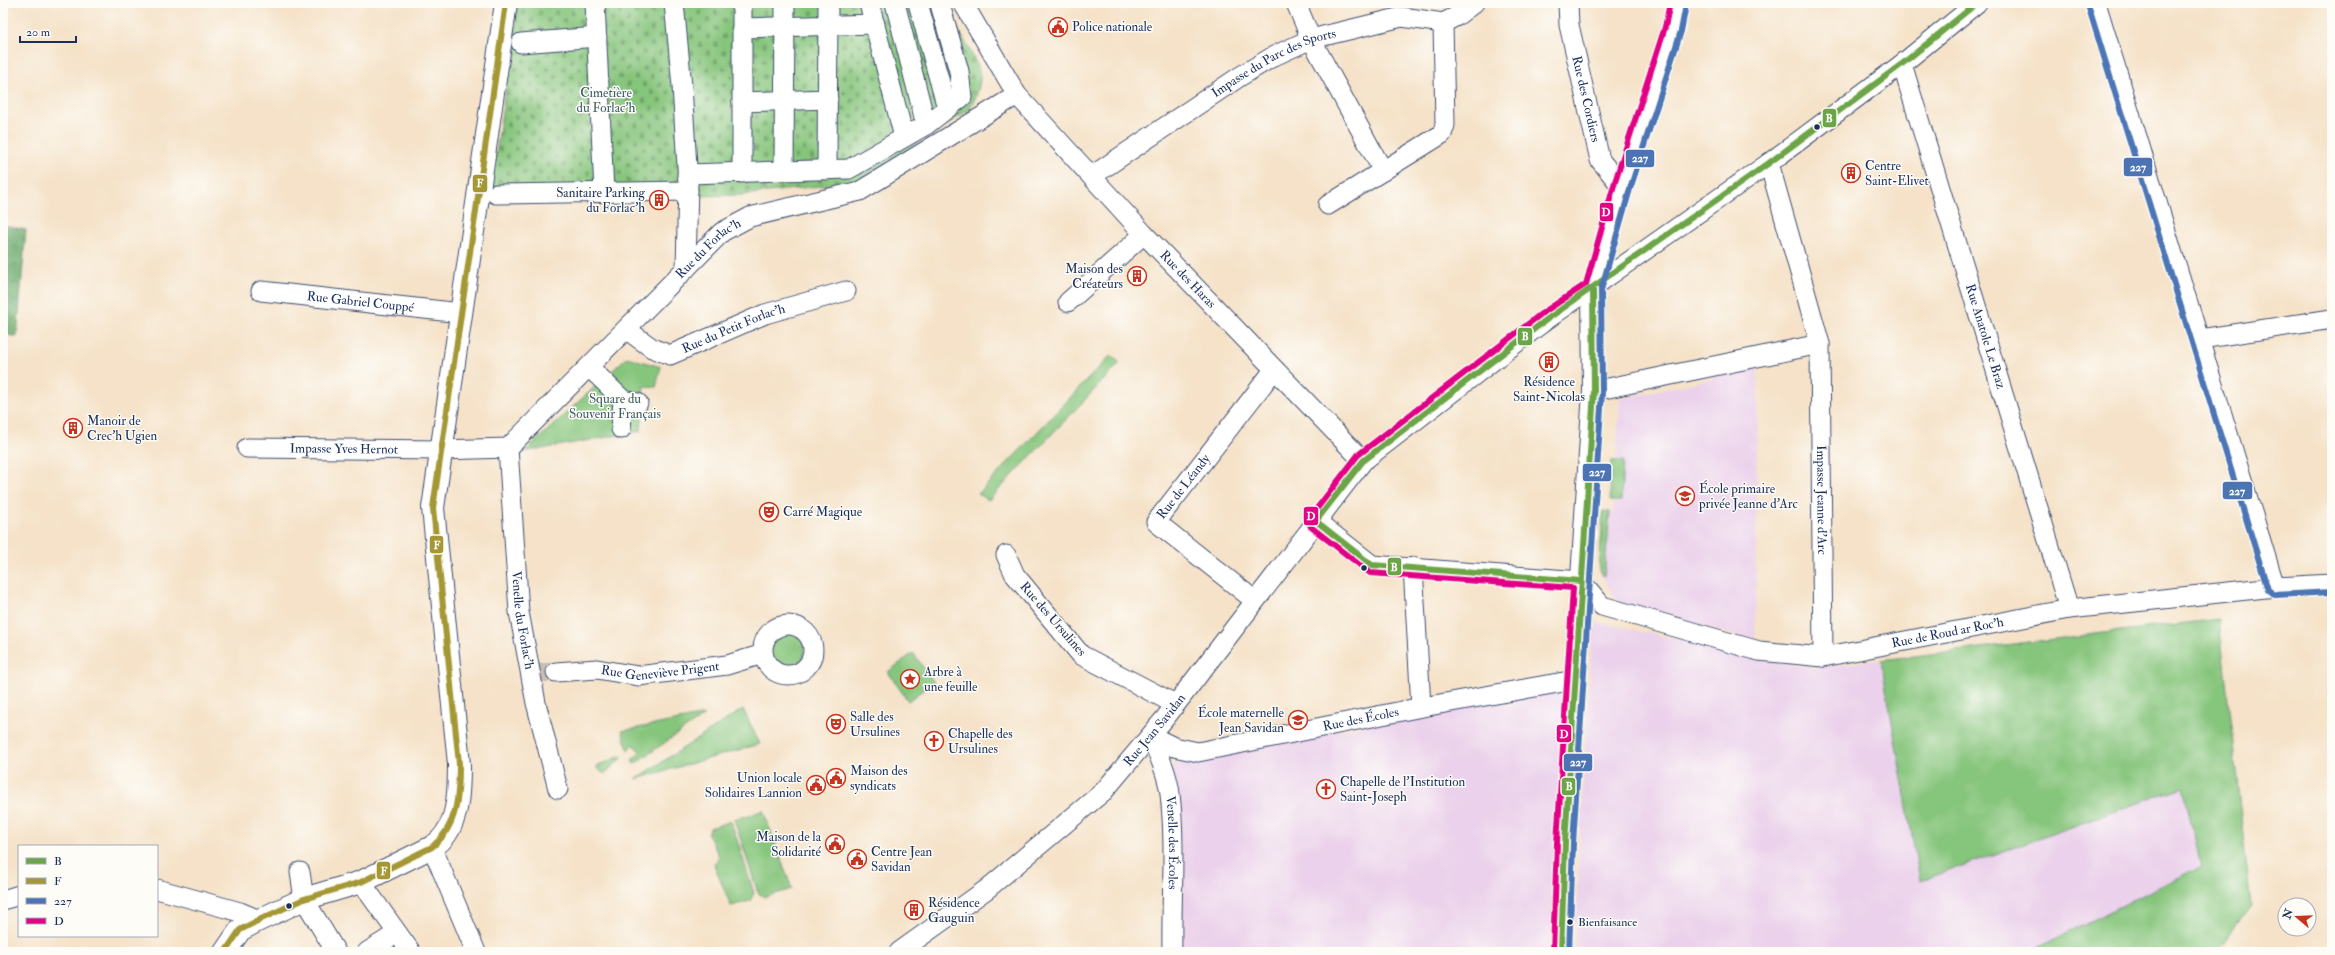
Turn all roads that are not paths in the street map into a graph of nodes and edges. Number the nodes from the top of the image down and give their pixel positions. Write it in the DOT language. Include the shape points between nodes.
graph roads {
  1 [pos="506,3"];
  2 [pos="595,3"];
  3 [pos="674,3"];
  4 [pos="742,3"];
  5 [pos="784,3"];
  6 [pos="828,3"];
  7 [pos="869,3"];
  8 [pos="895,3"];
  9 [pos="918,3"];
  10 [pos="963,3"];
  11 [pos="1296,3"];
  12 [pos="1474,3"];
  13 [pos="1568,3"];
  14 [pos="1678,3"];
  15 [pos="1977,3"];
  16 [pos="2096,3"];
  17 [pos="941,8"];
  18 [pos="1398,10"];
  19 [pos="1443,23"];
  20 [pos="874,24"];
  21 [pos="828,25"];
  22 [pos="784,26"];
  23 [pos="742,28"];
  24 [pos="597,38"];
  25 [pos="1311,39"];
  26 [pos="521,43"];
  27 [pos="1902,64"];
  28 [pos="1017,95"];
  29 [pos="828,99"];
  30 [pos="784,101"];
  31 [pos="742,102"];
  32 [pos="947,108"];
  33 [pos="926,124"];
  34 [pos="904,137"];
  35 [pos="1769,163"];
  36 [pos="828,170"];
  37 [pos="1383,170"];
  38 [pos="784,171"];
  39 [pos="742,173"];
  40 [pos="1092,176"];
  41 [pos="687,182"];
  42 [pos="1622,187"];
  43 [pos="604,192"];
  44 [pos="496,194"];
  45 [pos="1328,205"];
  46 [pos="1144,234"];
  47 [pos="686,269"];
  48 [pos="1593,289"];
  49 [pos="261,291"];
  50 [pos="846,291"];
  51 [pos="1068,302"];
  52 [pos="461,312"];
  53 [pos="2332,319"];
  54 [pos="627,330"];
  55 [pos="2200,338"];
  56 [pos="1820,344"];
  57 [pos="589,367"];
  58 [pos="1274,370"];
  59 [pos="1594,391"];
  60 [pos="621,429"];
  61 [pos="247,448"];
  62 [pos="508,448"];
  63 [pos="441,450"];
  64 [pos="1363,461"];
  65 [pos="1316,521"];
  66 [pos="1006,555"];
  67 [pos="1413,567"];
  68 [pos="1581,581"];
  69 [pos="2332,584"];
  70 [pos="2275,587"];
  71 [pos="1254,600"];
  72 [pos="2068,609"];
  73 [pos="763,654"];
  74 [pos="1823,657"];
  75 [pos="556,672"];
  76 [pos="1575,680"];
  77 [pos="1175,704"];
  78 [pos="1421,707"];
  79 [pos="1151,736"];
  80 [pos="558,789"];
  81 [pos="432,847"];
  82 [pos="300,872"];
  83 [pos="361,882"];
  84 [pos="158,889"];
  85 [pos="18,895"];
  86 [pos="304,899"];
  87 [pos="3,900"];
  88 [pos="249,916"];
  89 [pos="397,933"];
  90 [pos="225,952"];
  91 [pos="336,952"];
  92 [pos="367,952"];
  93 [pos="411,952"];
  94 [pos="476,952"];
  95 [pos="899,952"];
  96 [pos="1172,952"];
  97 [pos="1561,952"];
  1 -- 52 [label="main road"];
  2 -- 24 [label="street"];
  3 -- 41 [label="street"];
  4 -- 23 [label="street"];
  5 -- 22 [label="street"];
  6 -- 21 [label="street"];
  7 -- 20 [label="street"];
  8 -- 33 [label="street"];
  9 -- 32 [label="street"];
  10 -- 28 [label="street, Rue des Haras"];
  11 -- 25 [label="street"];
  12 -- 19 [label="street"];
  13 -- 42 [label="street, Rue des Cordiers" via="1569,25 1600,160"];
  14 -- 42 [label="main road" via="1673,28"];
  15 -- 27 [label="street, Rue Jean Savidan"];
  16 -- 55 [label="street"];
  17 -- 32 [label="street" via="959,70 962,97"];
  18 -- 19 [label="street, Impasse du Parc des Sports"];
  18 -- 25 [label="street, Impasse du Parc des Sports"];
  19 -- 37 [label="street" via="1445,125 1442,134"];
  20 -- 21 [label="street"];
  20 -- 34 [label="street"];
  21 -- 22 [label="street"];
  21 -- 29 [label="street"];
  22 -- 23 [label="street"];
  22 -- 30 [label="street"];
  23 -- 31 [label="street"];
  24 -- 26 [label="street"];
  24 -- 43 [label="street"];
  25 -- 37 [label="street"];
  25 -- 40 [label="street, Impasse du Parc des Sports" via="1274,56"];
  27 -- 35 [label="street, Rue Jean Savidan"];
  27 -- 72 [label="street, Rue Anatole Le Braz"];
  28 -- 40 [label="street, Rue des Haras"];
  28 -- 47 [label="street, Rue du Forlac'h" via="860,192 750,217 722,232"];
  29 -- 30 [label="street"];
  29 -- 36 [label="street"];
  30 -- 31 [label="street"];
  30 -- 38 [label="street"];
  31 -- 39 [label="street"];
  32 -- 33 [label="street"];
  33 -- 34 [label="street"];
  34 -- 36 [label="street" via="849,169"];
  35 -- 48 [label="street, Rue Jean Savidan"];
  35 -- 56 [label="street, Impasse Jeanne d'Arc"];
  36 -- 38 [label="street"];
  37 -- 45 [label="street"];
  38 -- 39 [label="street"];
  39 -- 41 [label="street"];
  40 -- 46 [label="street, Rue des Haras"];
  41 -- 43 [label="street"];
  41 -- 47 [label="street"];
  42 -- 48 [label="main road"];
  43 -- 44 [label="street"];
  46 -- 51 [label="street"];
  46 -- 58 [label="street, Rue des Haras"];
  47 -- 54 [label="street, Rue du Forlac'h"];
  48 -- 59 [label="main road"];
  48 -- 64 [label="street, Rue Jean Savidan" via="1546,320"];
  49 -- 52 [label="street, Rue Gabriel Couppé"];
  50 -- 54 [label="street, Rue du Petit Forlac'h" via="766,314 670,355 652,348"];
  52 -- 63 [label="main road"];
  53 -- 55 [label="street"];
  54 -- 57 [label="street, Rue du Forlac'h"];
  55 -- 70 [label="street"];
  56 -- 59 [label="street"];
  56 -- 74 [label="street, Impasse Jeanne d'Arc"];
  57 -- 60 [label="street" via="630,401"];
  57 -- 62 [label="street, Rue du Forlac'h"];
  58 -- 64 [label="street, Rue des Haras"];
  58 -- 71 [label="street, Rue de Léandy" via="1156,522"];
  59 -- 68 [label="main road"];
  61 -- 63 [label="street, Impasse Yves Hernot"];
  62 -- 63 [label="street"];
  62 -- 80 [label="street, Venelle du Forlac'h" via="519,612 534,674 536,703"];
  63 -- 81 [label="main road" via="434,492 433,525 459,784 449,831"];
  64 -- 65 [label="street, Rue Jean Savidan"];
  65 -- 67 [label="street" via="1372,565"];
  65 -- 71 [label="street, Rue Jean Savidan"];
  66 -- 77 [label="street, Rue des Ursulines" via="1015,575 1081,655"];
  67 -- 68 [label="street"];
  67 -- 78 [label="street"];
  68 -- 74 [label="street, Rue de Roud ar Roc'h" via="1602,606 1760,651"];
  68 -- 76 [label="main road"];
  69 -- 70 [label="street, Rue de Roud ar Roc'h"];
  70 -- 72 [label="street, Rue de Roud ar Roc'h"];
  71 -- 77 [label="street, Rue Jean Savidan"];
  72 -- 74 [label="street, Rue de Roud ar Roc'h"];
  73 -- 75 [label="street, Rue Geneviève Prigent" via="727,665 638,676 597,669"];
  76 -- 78 [label="street, Rue des Écoles"];
  76 -- 97 [label="main road"];
  77 -- 79 [label="street, Rue Jean Savidan"];
  78 -- 79 [label="street, Rue des Écoles" via="1198,752 1174,747"];
  79 -- 95 [label="street, Rue Jean Savidan" via="1104,791 986,889"];
  79 -- 96 [label="street, Venelle des Écoles" via="1162,761 1170,792 1174,867"];
  81 -- 83 [label="main road"];
  81 -- 94 [label="street"];
  82 -- 86 [label="street"];
  83 -- 86 [label="main road"];
  83 -- 89 [label="street"];
  84 -- 88 [label="street"];
  85 -- 87 [label="street"];
  86 -- 88 [label="main road"];
  86 -- 91 [label="street"];
  88 -- 90 [label="main road"];
  89 -- 92 [label="street"];
  89 -- 93 [label="street"];
}
